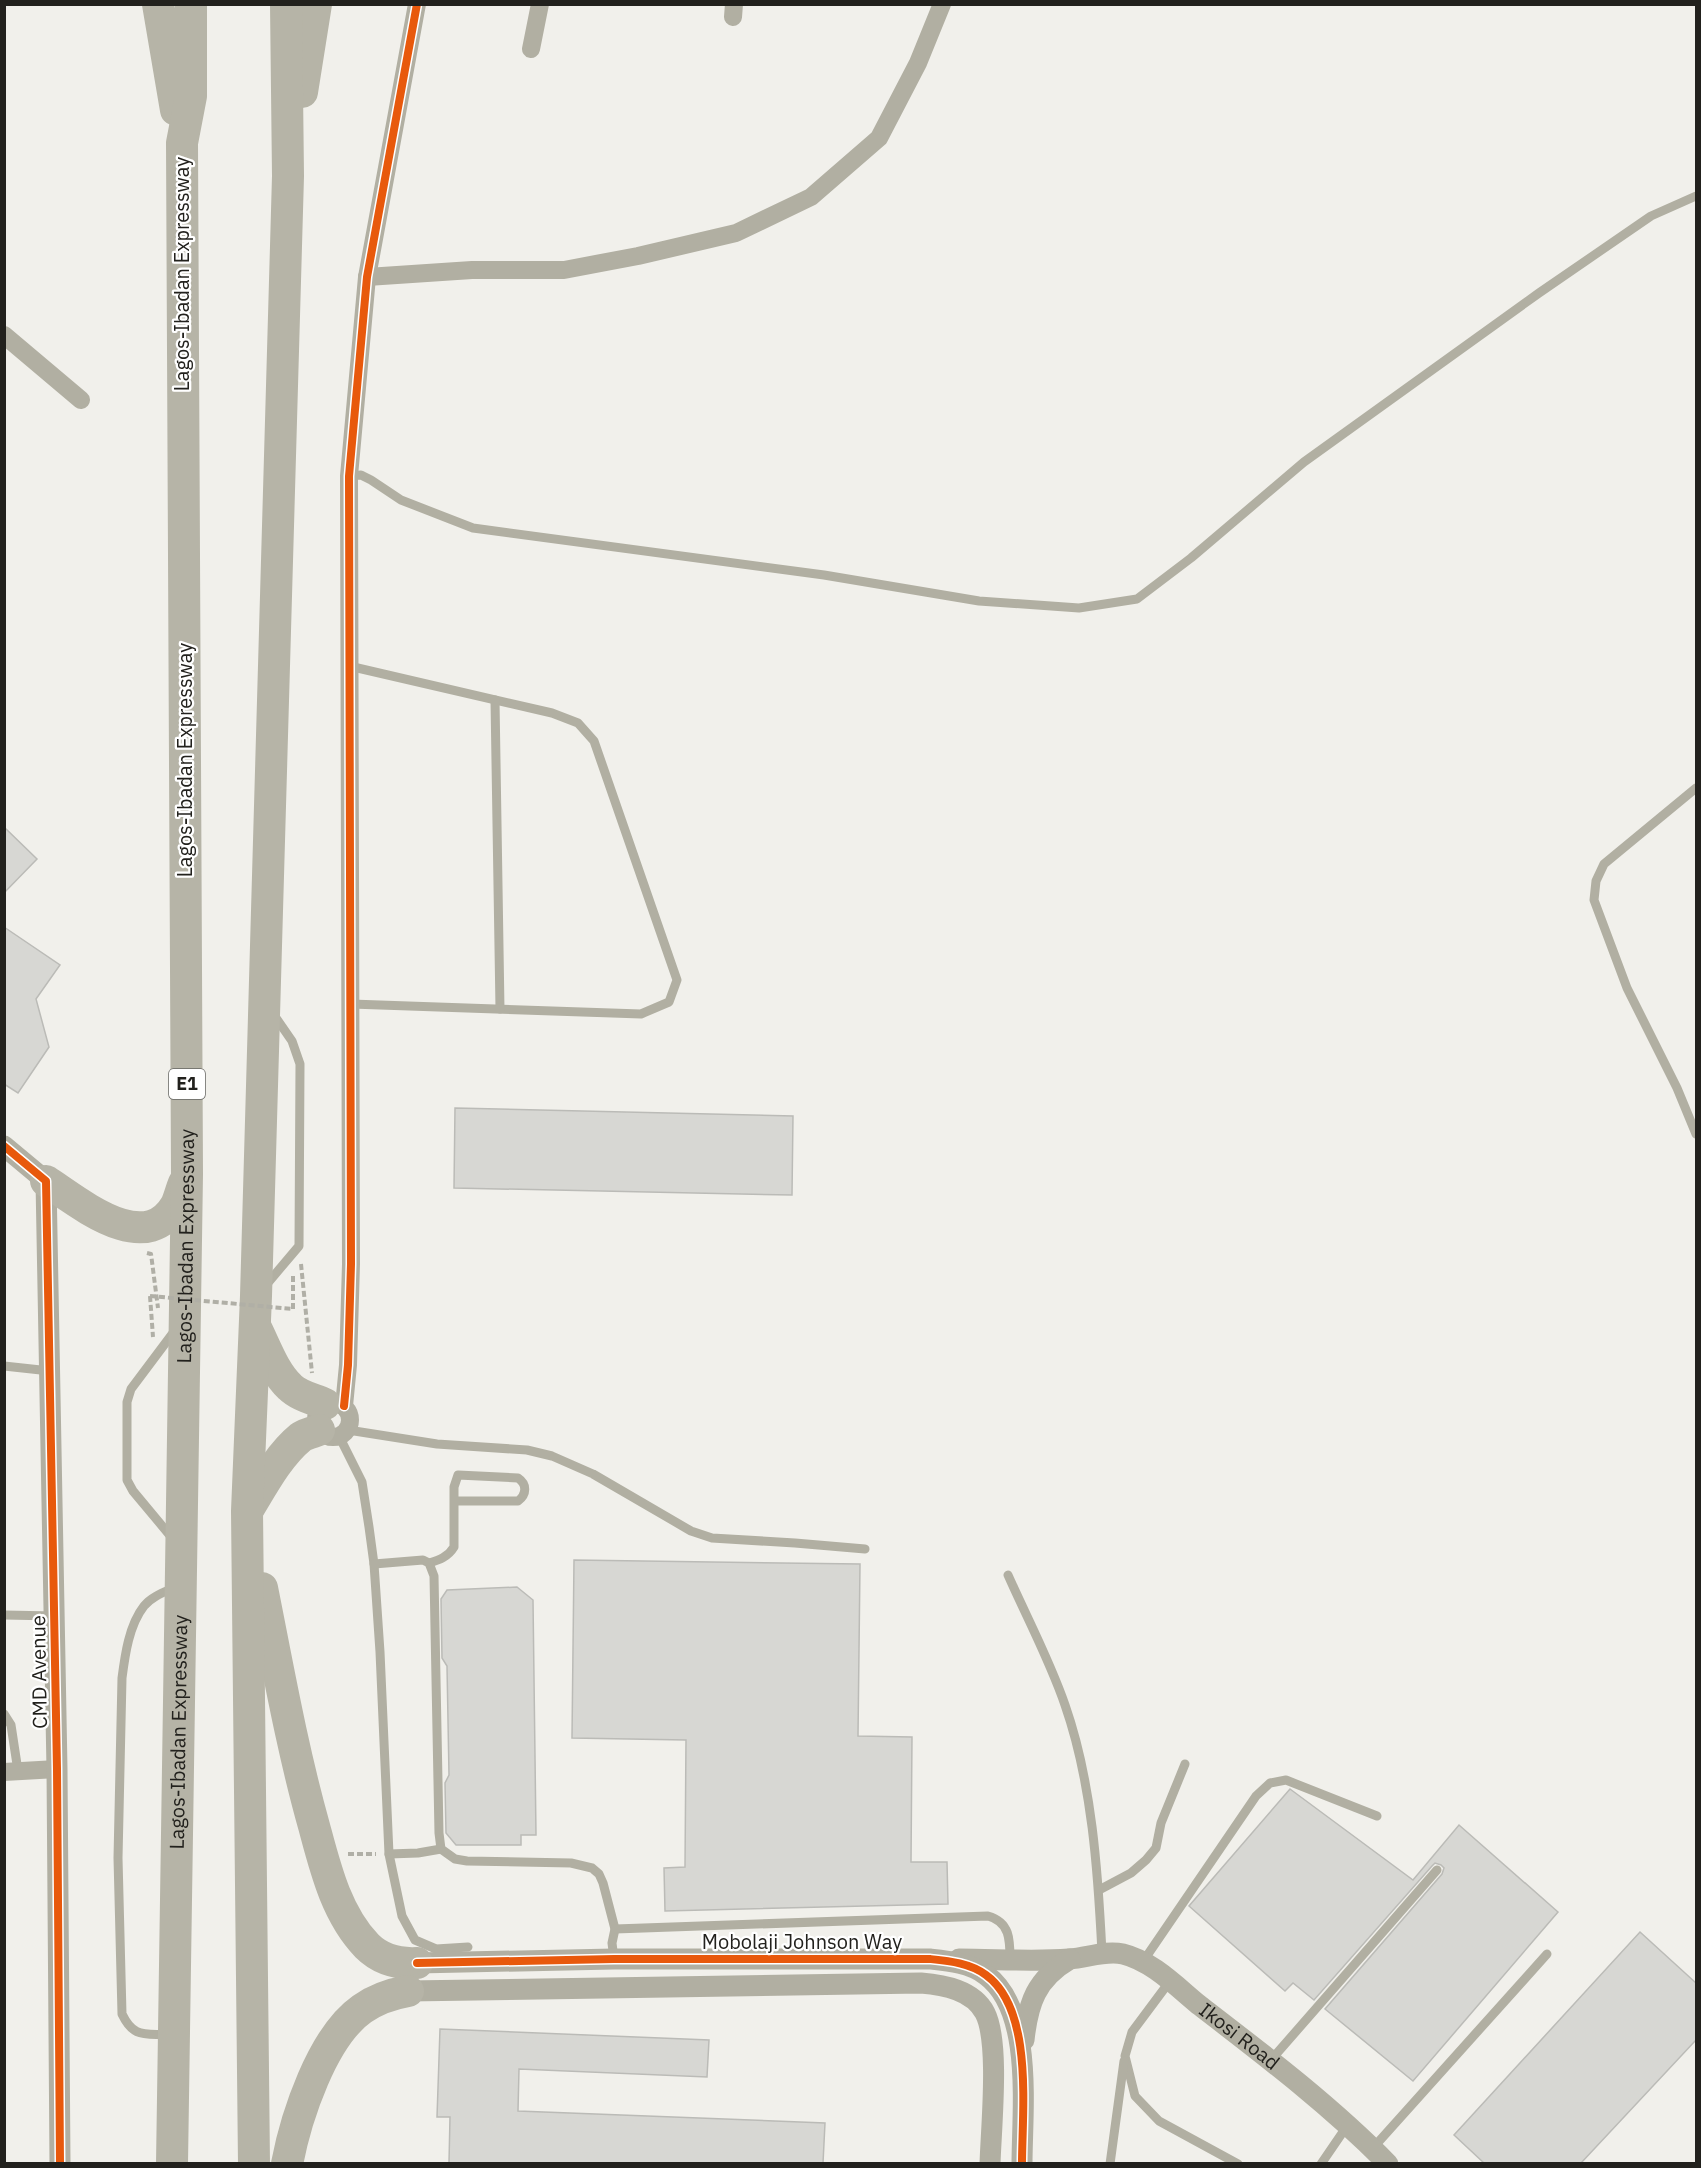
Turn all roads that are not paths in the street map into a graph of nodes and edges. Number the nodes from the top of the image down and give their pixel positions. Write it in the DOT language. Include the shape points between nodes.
graph roads {
  1 [pos="158,4"];
  2 [pos="191,4"];
  3 [pos="286,4"];
  4 [pos="316,4"];
  5 [pos="417,4"];
  6 [pos="540,4"];
  7 [pos="942,4"];
  8 [pos="531,49"];
  9 [pos="182,143"];
  10 [pos="288,176"];
  11 [pos="1696,196"];
  12 [pos="367,277"];
  13 [pos="4,335"];
  14 [pos="81,400"];
  15 [pos="348,476"];
  16 [pos="349,666"];
  17 [pos="495,700"];
  18 [pos="1696,788"];
  19 [pos="264,1001"];
  20 [pos="351,1004"];
  21 [pos="500,1009"];
  22 [pos="1696,1134"];
  23 [pos="4,1146"];
  24 [pos="187,1174"];
  25 [pos="46,1181"];
  26 [pos="255,1310"];
  27 [pos="185,1318"];
  28 [pos="4,1366"];
  29 [pos="50,1371"];
  30 [pos="335,1421"];
  31 [pos="455,1501"];
  32 [pos="247,1511"];
  33 [pos="181,1548"];
  34 [pos="865,1549"];
  35 [pos="429,1563"];
  36 [pos="374,1564"];
  37 [pos="1008,1575"];
  38 [pos="181,1585"];
  39 [pos="4,1615"];
  40 [pos="55,1616"];
  41 [pos="4,1714"];
  42 [pos="1185,1764"];
  43 [pos="57,1769"];
  44 [pos="11,1771"];
  45 [pos="1377,1816"];
  46 [pos="441,1849"];
  47 [pos="389,1854"];
  48 [pos="1437,1870"];
  49 [pos="1099,1890"];
  50 [pos="615,1929"];
  51 [pos="468,1947"];
  52 [pos="1102,1953"];
  53 [pos="1547,1954"];
  54 [pos="614,1959"];
  55 [pos="1010,1959"];
  56 [pos="1070,1959"];
  57 [pos="969,1962"];
  58 [pos="1142,1963"];
  59 [pos="413,1977"];
  60 [pos="1170,1981"];
  61 [pos="955,1989"];
  62 [pos="1034,1995"];
  63 [pos="1012,2011"];
  64 [pos="987,2022"];
  65 [pos="173,2036"];
  66 [pos="1125,2056"];
  67 [pos="1022,2059"];
  68 [pos="1271,2060"];
  69 [pos="1347,2125"];
  70 [pos="1373,2148"];
  71 [pos="60,2163"];
  72 [pos="172,2163"];
  73 [pos="254,2163"];
  74 [pos="287,2163"];
  75 [pos="990,2163"];
  76 [pos="1022,2163"];
  77 [pos="1110,2163"];
  78 [pos="1238,2163"];
  79 [pos="1322,2163"];
  80 [pos="1388,2163"];
  1 -- 9 [label="highway"];
  2 -- 9 [label="highway, Lagos-Ibadan Expressway / E1" via="190,96"];
  3 -- 10 [label="highway"];
  4 -- 10 [label="highway"];
  5 -- 12 [label="street"];
  6 -- 8 [label="street"];
  7 -- 12 [label="street" via="918,63 879,138 811,197 736,233 564,270 472,270"];
  9 -- 24 [label="highway, Lagos-Ibadan Expressway / E1"];
  10 -- 19 [label="highway"];
  11 -- 15 [label="lane" via="1651,216 1539,292 1304,462 1137,599 1079,608 979,601 824,575 473,528 401,500 361,475"];
  12 -- 15 [label="street"];
  13 -- 14 [label="street"];
  15 -- 16 [label="street"];
  16 -- 17 [label="lane"];
  16 -- 20 [label="street"];
  17 -- 21 [label="lane"];
  17 -- 21 [label="lane" via="578,723 594,741 677,981 669,1002 640,1014"];
  18 -- 22 [label="lane" via="1604,864 1596,881 1594,900 1627,988"];
  19 -- 26 [label="highway"];
  19 -- 26 [label="lane" via="292,1041 300,1064 296,1250"];
  20 -- 21 [label="lane"];
  20 -- 30 [label="street" via="351,1264 346,1380"];
  23 -- 25 [label="street"];
  24 -- 25 [label="highway" via="176,1205 163,1221 148,1228 131,1228 105,1217"];
  24 -- 27 [label="highway, Lagos-Ibadan Expressway / E1"];
  25 -- 29 [label="street, CMD Avenue"];
  26 -- 30 [label="highway" via="273,1364 290,1387"];
  26 -- 32 [label="highway"];
  27 -- 33 [label="highway, Lagos-Ibadan Expressway / E1"];
  27 -- 33 [label="lane" via="131,1389 127,1402 127,1480"];
  28 -- 29 [label="lane"];
  29 -- 40 [label="street, CMD Avenue"];
  30 -- 32 [label="highway" via="303,1436 271,1471"];
  30 -- 34 [label="lane" via="437,1444 527,1450 552,1456 712,1538"];
  30 -- 36 [label="lane" via="362,1482"];
  31 -- 31 [label="lane" via="458,1475 518,1478 525,1486 518,1501"];
  31 -- 35 [label="lane" via="454,1547 441,1559"];
  32 -- 59 [label="highway" via="297,1765 336,1899 367,1946 381,1957 401,1964"];
  32 -- 73 [label="highway"];
  33 -- 38 [label="highway, Lagos-Ibadan Expressway / E1"];
  35 -- 36 [label="lane" via="416,1560"];
  35 -- 46 [label="lane" via="434,1576"];
  36 -- 47 [label="lane"];
  37 -- 49 [label="lane" via="1053,1672 1068,1717 1086,1790"];
  38 -- 65 [label="highway, Lagos-Ibadan Expressway / E1"];
  38 -- 65 [label="lane" via="158,1594 144,1606 126,1653 122,1678 118,1858 122,2014 134,2032"];
  39 -- 40 [label="lane"];
  40 -- 43 [label="street, CMD Avenue"];
  41 -- 44 [label="lane" via="11,1725"];
  42 -- 49 [label="lane" via="1161,1823 1156,1848 1131,1873"];
  43 -- 44 [label="street"];
  43 -- 71 [label="street, CMD Avenue"];
  45 -- 58 [label="lane" via="1286,1780 1270,1783 1256,1796"];
  46 -- 47 [label="lane"];
  46 -- 50 [label="lane" via="466,1861 585,1864 599,1874"];
  47 -- 51 [label="lane" via="402,1916 415,1940 436,1949"];
  48 -- 68 [label="lane"];
  49 -- 52 [label="lane"];
  50 -- 54 [label="lane"];
  50 -- 55 [label="lane" via="988,1916 1004,1924 1010,1938"];
  52 -- 56 [label="street, Ikosi Road"];
  52 -- 58 [label="street, Ikosi Road" via="1124,1954"];
  53 -- 70 [label="lane"];
  54 -- 57 [label="street, Mobolaji Johnson Way"];
  54 -- 59 [label="street, Mobolaji Johnson Way"];
  55 -- 56 [label="street, Ikosi Road"];
  55 -- 57 [label="street, Ikosi Road"];
  56 -- 62 [label="street" via="1055,1968"];
  57 -- 61 [label="street"];
  57 -- 63 [label="street, Mobolaji Johnson Way" via="1000,1988"];
  58 -- 60 [label="street, Ikosi Road"];
  59 -- 61 [label="street" via="921,1983"];
  59 -- 74 [label="highway" via="360,2010 335,2037 312,2082 292,2136"];
  60 -- 66 [label="lane" via="1132,2032"];
  60 -- 68 [label="street, Ikosi Road"];
  61 -- 64 [label="street" via="976,2001"];
  62 -- 63 [label="street"];
  62 -- 67 [label="street" via="1027,2014"];
  63 -- 64 [label="street"];
  63 -- 67 [label="street, Mobolaji Johnson Way"];
  64 -- 75 [label="street" via="993,2075"];
  65 -- 72 [label="highway, Lagos-Ibadan Expressway / E1"];
  66 -- 77 [label="lane"];
  66 -- 78 [label="lane" via="1135,2096 1159,2121"];
  67 -- 76 [label="street, Mobolaji Johnson Way"];
  68 -- 69 [label="street, Ikosi Road"];
  69 -- 70 [label="street, Ikosi Road"];
  69 -- 79 [label="lane"];
  70 -- 80 [label="street, Ikosi Road"];
}
